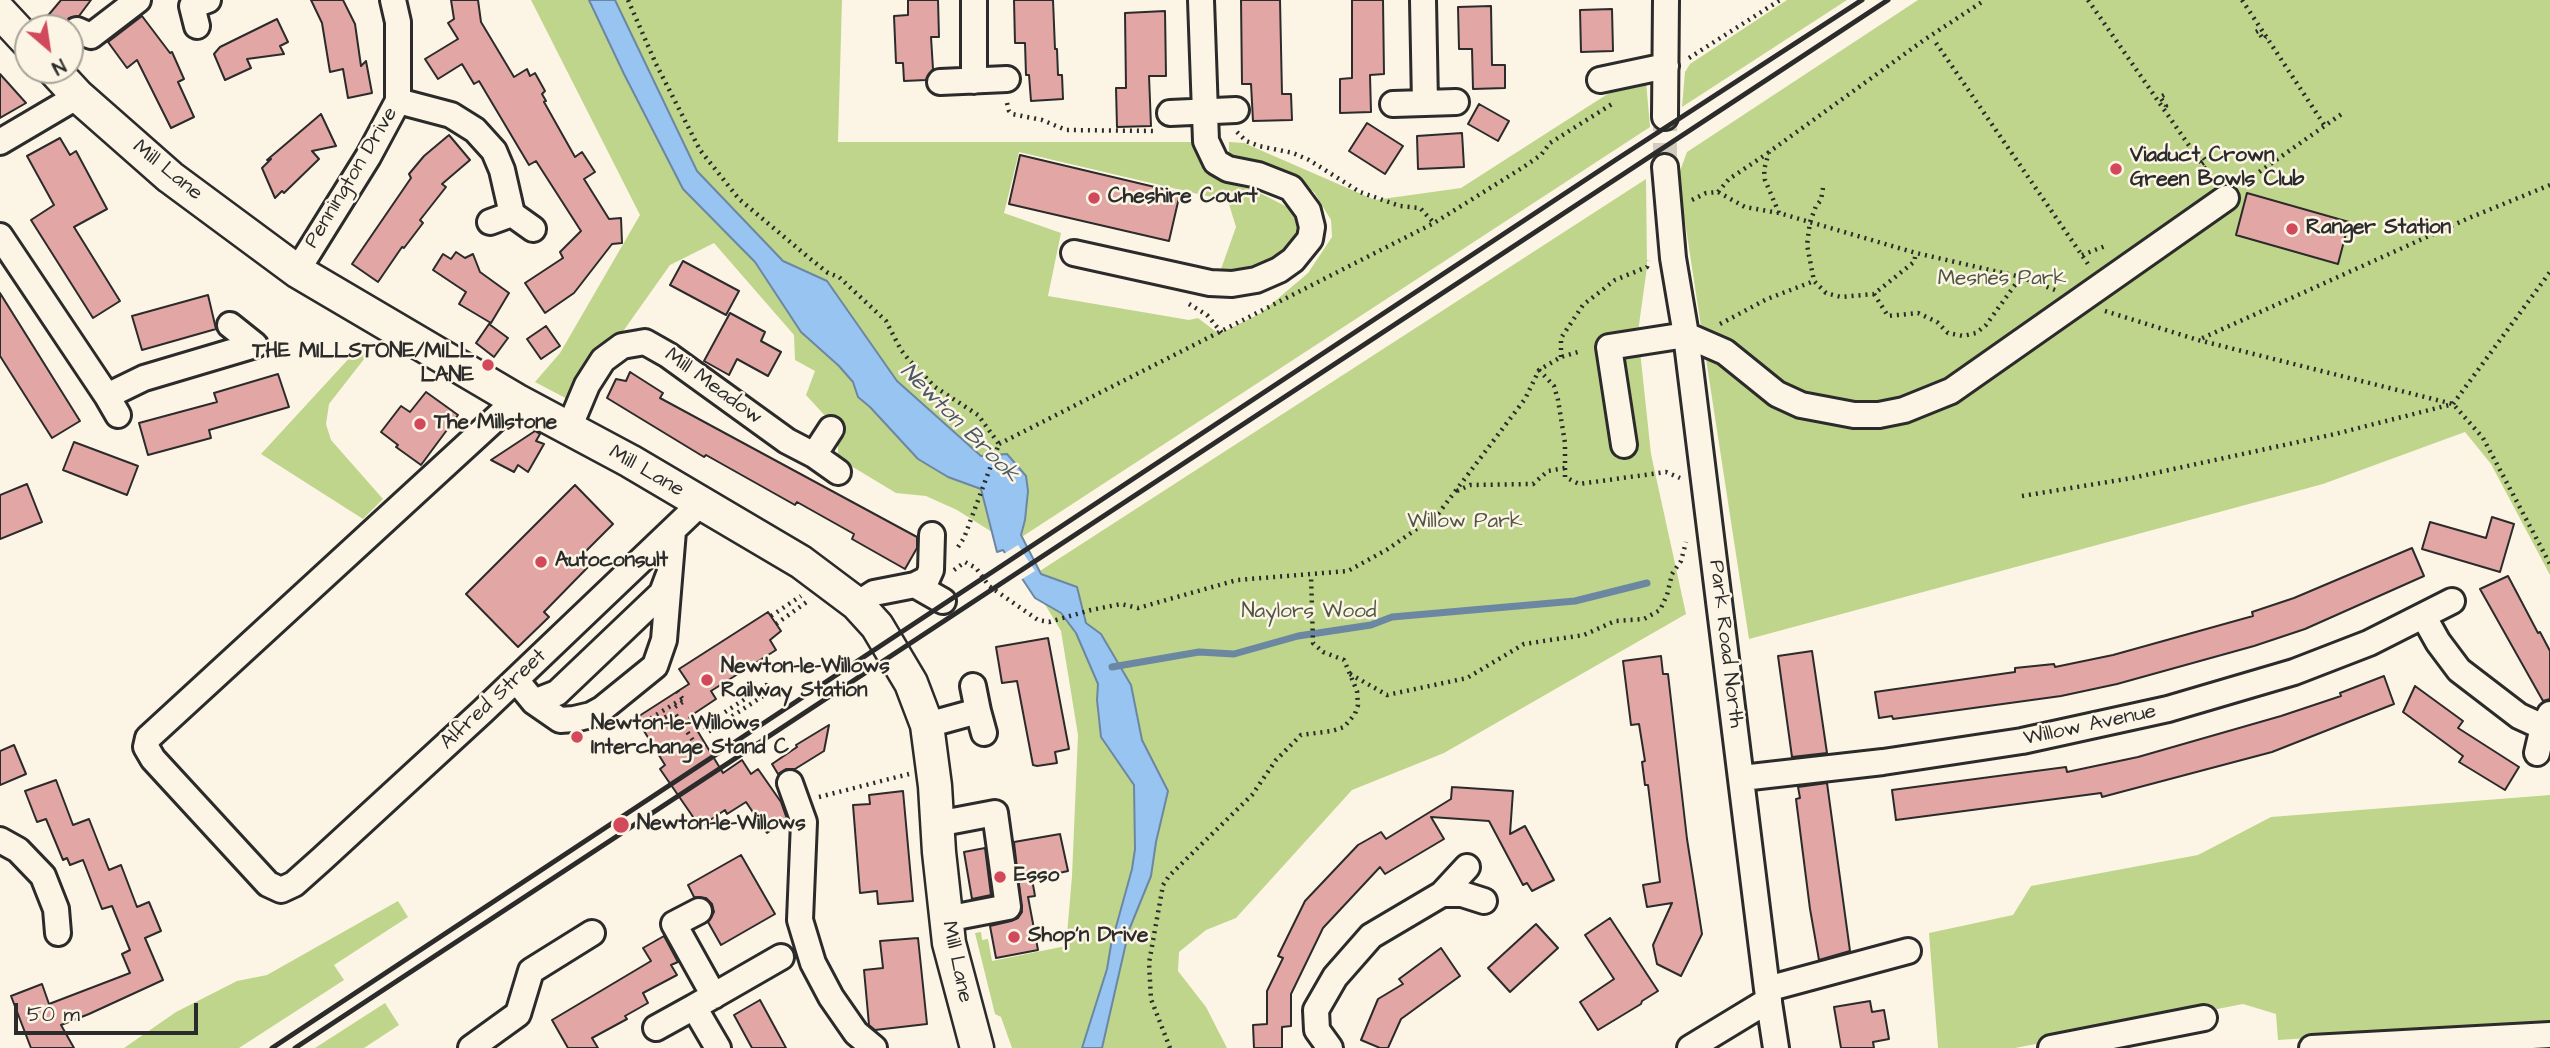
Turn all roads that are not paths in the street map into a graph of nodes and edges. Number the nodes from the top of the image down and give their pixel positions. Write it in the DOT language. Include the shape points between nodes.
graph roads {
  1 [pos="138,0"];
  2 [pos="393,0"];
  3 [pos="974,0"];
  4 [pos="1201,0"];
  5 [pos="1423,0"];
  6 [pos="1666,0"];
  7 [pos="0,12"];
  8 [pos="14,27"];
  9 [pos="84,34"];
  10 [pos="1674,64"];
  11 [pos="1007,79"];
  12 [pos="1600,80"];
  13 [pos="974,81"];
  14 [pos="940,82"];
  15 [pos="67,84"];
  16 [pos="78,96"];
  17 [pos="398,102"];
  18 [pos="1456,102"];
  19 [pos="1425,103"];
  20 [pos="1393,104"];
  21 [pos="1236,110"];
  22 [pos="1203,111"];
  23 [pos="1170,113"];
  24 [pos="1665,117"];
  25 [pos="0,142"];
  26 [pos="1665,167"];
  27 [pos="2226,198"];
  28 [pos="533,229"];
  29 [pos="0,236"];
  30 [pos="1074,253"];
  31 [pos="297,271"];
  32 [pos="230,325"];
  33 [pos="1686,335"];
  34 [pos="516,400"];
  35 [pos="569,428"];
  36 [pos="831,429"];
  37 [pos="1623,445"];
  38 [pos="814,454"];
  39 [pos="838,472"];
  40 [pos="701,503"];
  41 [pos="673,531"];
  42 [pos="932,535"];
  43 [pos="668,577"];
  44 [pos="921,582"];
  45 [pos="943,601"];
  46 [pos="2452,601"];
  47 [pos="857,604"];
  48 [pos="2424,617"];
  49 [pos="516,680"];
  50 [pos="973,687"];
  51 [pos="534,702"];
  52 [pos="2547,720"];
  53 [pos="927,725"];
  54 [pos="2537,753"];
  55 [pos="1742,778"];
  56 [pos="794,793"];
  57 [pos="937,824"];
  58 [pos="0,841"];
  59 [pos="1467,867"];
  60 [pos="1442,894"];
  61 [pos="1484,901"];
  62 [pos="699,911"];
  63 [pos="946,919"];
  64 [pos="592,933"];
  65 [pos="55,934"];
  66 [pos="1908,951"];
  67 [pos="781,957"];
  68 [pos="1768,994"];
  69 [pos="710,999"];
  70 [pos="2204,1018"];
  71 [pos="656,1028"];
  72 [pos="2550,1035"];
  73 [pos="471,1048"];
  74 [pos="718,1048"];
  75 [pos="874,1048"];
  76 [pos="977,1048"];
  77 [pos="1330,1048"];
  78 [pos="1690,1048"];
  79 [pos="1776,1048"];
  80 [pos="2051,1048"];
  81 [pos="2312,1048"];
  1 -- 9 [label="street" via="92,36"];
  2 -- 17 [label="street, Pennington Drive" via="398,22"];
  3 -- 13 [label="street"];
  4 -- 22 [label="street"];
  5 -- 19 [label="street"];
  6 -- 10 [label="street"];
  7 -- 8 [label="main road"];
  10 -- 12 [label="street"];
  10 -- 24 [label="street"];
  11 -- 13 [label="street"];
  13 -- 14 [label="street"];
  15 -- 16 [label="main road, Mill Lane"];
  16 -- 25 [label="street"];
  16 -- 31 [label="main road, Mill Lane" via="170,177"];
  17 -- 28 [label="street" via="451,116 475,130 494,151 502,170 501,218"];
  17 -- 31 [label="street, Pennington Drive"];
  18 -- 19 [label="street"];
  19 -- 20 [label="street"];
  21 -- 22 [label="street"];
  22 -- 23 [label="street"];
  22 -- 30 [label="street" via="1206,141 1216,162 1291,188 1308,211 1310,239 1293,260 1256,280 1232,284"];
  26 -- 33 [label="street, Park Road North" via="1662,245"];
  27 -- 33 [label="street" via="1951,391 1915,407 1854,415 1801,405 1777,394 1725,352"];
  29 -- 32 [label="street" via="112,406 144,378 261,349"];
  31 -- 34 [label="main road, Mill Lane"];
  33 -- 37 [label="street" via="1609,347"];
  33 -- 55 [label="street, Park Road North"];
  34 -- 35 [label="main road, Mill Lane"];
  34 -- 49 [label="street, Alfred Street" via="148,738 146,747 268,884 281,890 322,859"];
  35 -- 38 [label="street, Mill Meadow" via="603,360 622,346 645,342 788,441"];
  35 -- 40 [label="main road, Mill Lane"];
  36 -- 38 [label="street"];
  38 -- 39 [label="street, Mill Meadow"];
  40 -- 41 [label="street, Alfred Street"];
  40 -- 47 [label="main road, Mill Lane" via="801,562"];
  41 -- 43 [label="street"];
  41 -- 49 [label="street, Alfred Street"];
  42 -- 44 [label="street" via="931,570"];
  43 -- 51 [label="street" via="662,593 557,693"];
  43 -- 51 [label="street" via="664,640 655,666 590,715 560,720"];
  44 -- 45 [label="street"];
  44 -- 47 [label="street" via="874,593"];
  46 -- 48 [label="street, Willow Avenue"];
  47 -- 53 [label="main road, Mill Lane" via="877,626 911,683"];
  48 -- 52 [label="street" via="2459,670 2519,716"];
  48 -- 55 [label="street, Willow Avenue" via="2294,672 2168,709 2022,741"];
  49 -- 51 [label="street"];
  50 -- 53 [label="street" via="981,722"];
  52 -- 54 [label="street"];
  53 -- 57 [label="main road, Mill Lane"];
  55 -- 68 [label="street, Park Road North"];
  56 -- 75 [label="street" via="804,822 800,920 813,963 856,1033"];
  57 -- 63 [label="main road, Mill Lane"];
  57 -- 63 [label="street" via="995,813 1008,907"];
  58 -- 65 [label="street" via="18,850 43,876 56,909"];
  59 -- 60 [label="street"];
  60 -- 61 [label="street"];
  60 -- 77 [label="street" via="1371,936 1335,977 1316,1010 1317,1030"];
  62 -- 69 [label="street" via="674,924"];
  63 -- 76 [label="main road, Mill Lane"];
  64 -- 73 [label="street" via="531,971 518,1014"];
  66 -- 68 [label="street"];
  67 -- 69 [label="street"];
  68 -- 78 [label="street"];
  68 -- 79 [label="street, Park Road North"];
  69 -- 71 [label="street"];
  69 -- 74 [label="street"];
  70 -- 80 [label="street"];
  72 -- 81 [label="street"];
}
